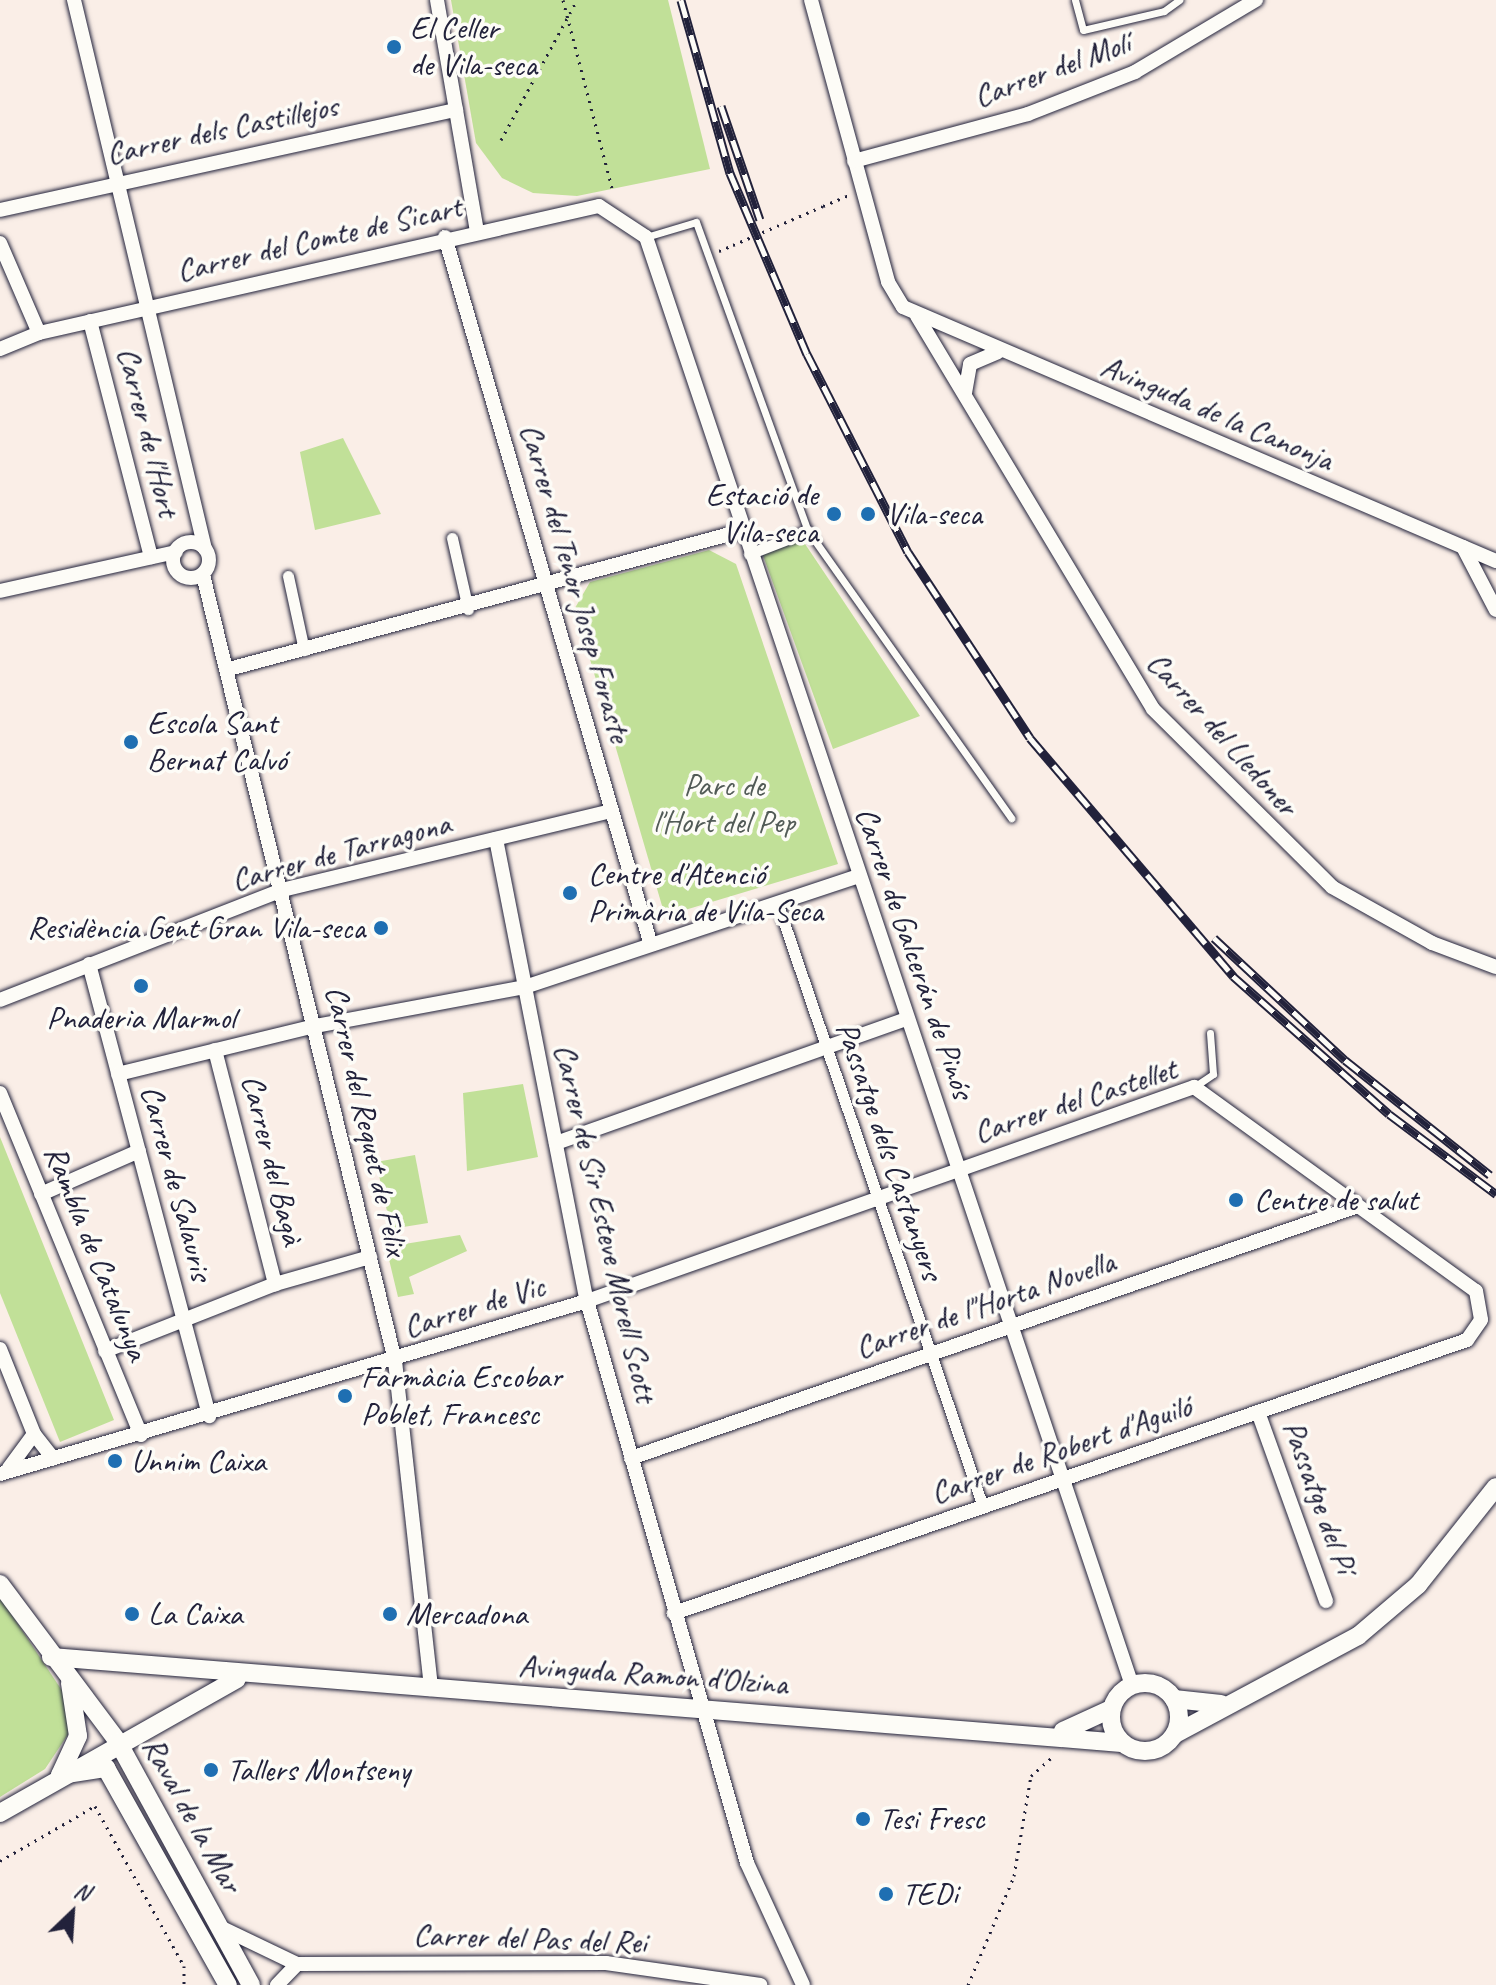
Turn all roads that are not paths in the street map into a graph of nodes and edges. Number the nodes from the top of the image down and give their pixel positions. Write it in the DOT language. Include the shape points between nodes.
graph roads {
  1 [pos="74,0"];
  2 [pos="437,0"];
  3 [pos="811,0"];
  4 [pos="1075,0"];
  5 [pos="1179,0"];
  6 [pos="1256,0"];
  7 [pos="456,110"];
  8 [pos="854,161"];
  9 [pos="118,179"];
  10 [pos="0,210"];
  11 [pos="477,231"];
  12 [pos="445,237"];
  13 [pos="646,237"];
  14 [pos="0,243"];
  15 [pos="150,307"];
  16 [pos="917,316"];
  17 [pos="90,321"];
  18 [pos="39,333"];
  19 [pos="0,349"];
  20 [pos="1006,353"];
  21 [pos="969,405"];
  22 [pos="741,531"];
  23 [pos="808,531"];
  24 [pos="452,538"];
  25 [pos="1463,547"];
  26 [pos="205,549"];
  27 [pos="176,552"];
  28 [pos="749,554"];
  29 [pos="151,557"];
  30 [pos="1496,561"];
  31 [pos="203,575"];
  32 [pos="288,576"];
  33 [pos="547,589"];
  34 [pos="0,591"];
  35 [pos="468,609"];
  36 [pos="1496,610"];
  37 [pos="304,650"];
  38 [pos="229,669"];
  39 [pos="612,811"];
  40 [pos="1011,818"];
  41 [pos="496,839"];
  42 [pos="858,876"];
  43 [pos="282,890"];
  44 [pos="777,902"];
  45 [pos="651,945"];
  46 [pos="89,964"];
  47 [pos="1496,967"];
  48 [pos="525,987"];
  49 [pos="0,1000"];
  50 [pos="907,1019"];
  51 [pos="315,1026"];
  52 [pos="1210,1033"];
  53 [pos="827,1048"];
  54 [pos="215,1050"];
  55 [pos="118,1074"];
  56 [pos="1194,1087"];
  57 [pos="0,1093"];
  58 [pos="556,1143"];
  59 [pos="139,1151"];
  60 [pos="958,1170"];
  61 [pos="41,1194"];
  62 [pos="878,1198"];
  63 [pos="1358,1206"];
  64 [pos="370,1257"];
  65 [pos="275,1284"];
  66 [pos="587,1301"];
  67 [pos="184,1320"];
  68 [pos="1011,1326"];
  69 [pos="1467,1340"];
  70 [pos="0,1349"];
  71 [pos="105,1351"];
  72 [pos="931,1354"];
  73 [pos="395,1361"];
  74 [pos="1258,1412"];
  75 [pos="209,1416"];
  76 [pos="34,1434"];
  77 [pos="141,1435"];
  78 [pos="53,1458"];
  79 [pos="631,1458"];
  80 [pos="0,1474"];
  81 [pos="1063,1479"];
  82 [pos="1496,1487"];
  83 [pos="983,1507"];
  84 [pos="0,1584"];
  85 [pos="1326,1601"];
  86 [pos="674,1613"];
  87 [pos="51,1657"];
  88 [pos="251,1676"];
  89 [pos="70,1682"];
  90 [pos="1132,1685"];
  91 [pos="431,1689"];
  92 [pos="1174,1699"];
  93 [pos="1221,1704"];
  94 [pos="701,1708"];
  95 [pos="1111,1709"];
  96 [pos="1051,1734"];
  97 [pos="1175,1734"];
  98 [pos="118,1742"];
  99 [pos="1122,1743"];
  100 [pos="60,1775"];
  101 [pos="0,1813"];
  102 [pos="220,1927"];
  103 [pos="297,1964"];
  104 [pos="228,1985"];
  105 [pos="251,1985"];
  106 [pos="277,1985"];
  107 [pos="760,1985"];
  108 [pos="803,1985"];
  1 -- 9 [label="street"];
  2 -- 7 [label="street"];
  3 -- 8 [label="street"];
  4 -- 5 [label="lane" via="1083,30 1164,11"];
  6 -- 8 [label="street, Carrer del Molí" via="1122,77 1028,114"];
  7 -- 9 [label="street, Carrer dels Castillejos"];
  7 -- 11 [label="street"];
  8 -- 16 [label="street" via="893,295"];
  9 -- 10 [label="street, Carrer dels Castillejos"];
  9 -- 15 [label="street"];
  11 -- 12 [label="street, Carrer del Comte de Sicart"];
  11 -- 13 [label="street, Carrer del Comte de Sicart" via="599,206"];
  12 -- 15 [label="street, Carrer del Comte de Sicart"];
  12 -- 33 [label="street, Carrer del Tenor Josep Foraste"];
  13 -- 22 [label="street, Carrer de Galcerán de Pinós"];
  13 -- 23 [label="lane" via="696,222"];
  14 -- 18 [label="street"];
  15 -- 17 [label="street, Carrer del Comte de Sicart"];
  15 -- 26 [label="street"];
  16 -- 20 [label="street, Avinguda de la Canonja"];
  16 -- 21 [label="street, Carrer del Lledoner"];
  17 -- 18 [label="street, Carrer del Comte de Sicart"];
  17 -- 29 [label="street, Carrer de l'Hort"];
  18 -- 19 [label="street, Carrer del Comte de Sicart"];
  20 -- 21 [label="street" via="987,353 970,364 963,383"];
  20 -- 25 [label="street, Avinguda de la Canonja"];
  21 -- 47 [label="street, Carrer del Lledoner" via="1121,664 1184,743 1332,887 1432,943"];
  22 -- 28 [label="street, Carrer de Galcerán de Pinós"];
  22 -- 33 [label="street"];
  23 -- 28 [label="street"];
  23 -- 40 [label="lane"];
  24 -- 35 [label="street"];
  25 -- 30 [label="street, Avinguda de la Canonja"];
  25 -- 36 [label="street"];
  26 -- 27 [label="street" via="189,543"];
  26 -- 31 [label="street, Carrer del Requet de Fèlix"];
  27 -- 29 [label="street"];
  27 -- 31 [label="street" via="180,574"];
  28 -- 42 [label="street, Carrer de Galcerán de Pinós"];
  29 -- 34 [label="street"];
  31 -- 38 [label="street, Carrer del Requet de Fèlix"];
  32 -- 37 [label="street"];
  33 -- 35 [label="street"];
  33 -- 39 [label="street, Carrer del Tenor Josep Foraste"];
  35 -- 37 [label="street"];
  37 -- 38 [label="street"];
  38 -- 43 [label="street, Carrer del Requet de Fèlix"];
  39 -- 41 [label="street, Carrer de Tarragona"];
  39 -- 45 [label="street, Carrer del Tenor Josep Foraste"];
  41 -- 43 [label="street, Carrer de Tarragona"];
  41 -- 48 [label="street, Carrer de Sir Esteve Morell Scott"];
  42 -- 44 [label="street"];
  42 -- 50 [label="street, Carrer de Galcerán de Pinós"];
  43 -- 46 [label="street, Carrer de Tarragona"];
  43 -- 51 [label="street, Carrer del Requet de Fèlix"];
  44 -- 45 [label="street"];
  44 -- 53 [label="street, Passatge dels Castanyers"];
  45 -- 48 [label="street"];
  46 -- 49 [label="street, Carrer de Tarragona"];
  46 -- 55 [label="street, Carrer de Salauris"];
  48 -- 51 [label="street"];
  48 -- 58 [label="street, Carrer de Sir Esteve Morell Scott"];
  50 -- 53 [label="street"];
  50 -- 60 [label="street, Carrer de Galcerán de Pinós"];
  51 -- 54 [label="street"];
  51 -- 64 [label="street, Carrer del Requet de Fèlix"];
  52 -- 56 [label="lane" via="1213,1074"];
  53 -- 58 [label="street"];
  53 -- 62 [label="street, Passatge dels Castanyers"];
  54 -- 55 [label="street"];
  54 -- 65 [label="street, Carrer del Bagà"];
  55 -- 59 [label="street, Carrer de Salauris"];
  56 -- 60 [label="street, Carrer del Castellet"];
  56 -- 63 [label="street, Carrer del Castellet"];
  57 -- 61 [label="street, Rambla de Catalunya"];
  58 -- 66 [label="street, Carrer de Sir Esteve Morell Scott"];
  59 -- 61 [label="street"];
  59 -- 67 [label="street, Carrer de Salauris"];
  60 -- 62 [label="street, Carrer de Vic"];
  60 -- 68 [label="street, Carrer de Galcerán de Pinós"];
  61 -- 71 [label="street, Rambla de Catalunya"];
  62 -- 66 [label="street, Carrer de Vic"];
  62 -- 72 [label="street, Passatge dels Castanyers"];
  63 -- 68 [label="street, Carrer de l''Horta Novella"];
  63 -- 69 [label="street, Carrer del Castellet" via="1476,1291 1481,1320"];
  64 -- 65 [label="street"];
  64 -- 73 [label="street, Carrer del Requet de Fèlix"];
  65 -- 67 [label="street"];
  66 -- 73 [label="street, Carrer de Vic"];
  66 -- 79 [label="street, Carrer de Sir Esteve Morell Scott"];
  67 -- 71 [label="street"];
  67 -- 75 [label="street, Carrer de Salauris"];
  68 -- 72 [label="street, Carrer de l''Horta Novella"];
  68 -- 81 [label="street, Carrer de Galcerán de Pinós"];
  69 -- 74 [label="street, Carrer de Robert d'Aguiló"];
  70 -- 76 [label="street"];
  71 -- 77 [label="street, Rambla de Catalunya"];
  72 -- 79 [label="street, Carrer de l''Horta Novella"];
  72 -- 83 [label="street, Passatge dels Castanyers"];
  73 -- 75 [label="street, Carrer de Vic"];
  73 -- 91 [label="street, Carrer del Requet de Fèlix"];
  74 -- 81 [label="street, Carrer de Robert d'Aguiló"];
  74 -- 85 [label="street, Passatge del Pí"];
  75 -- 77 [label="street, Carrer de Vic"];
  76 -- 78 [label="street"];
  76 -- 80 [label="street" via="24,1456"];
  77 -- 78 [label="street, Carrer de Vic"];
  78 -- 80 [label="street, Carrer de Vic"];
  79 -- 86 [label="street, Carrer de Sir Esteve Morell Scott"];
  81 -- 83 [label="street, Carrer de Robert d'Aguiló"];
  81 -- 90 [label="street, Carrer de Galcerán de Pinós"];
  82 -- 93 [label="street" via="1418,1585 1358,1636 1290,1677"];
  83 -- 86 [label="street, Carrer de Robert d'Aguiló"];
  84 -- 87 [label="street, Raval de la Mar"];
  86 -- 94 [label="street, Carrer de Sir Esteve Morell Scott"];
  87 -- 88 [label="street, Avinguda Ramon d'Olzina"];
  87 -- 89 [label="street, Raval de la Mar"];
  88 -- 91 [label="street, Avinguda Ramon d'Olzina"];
  88 -- 98 [label="street, Avinguda Ramon d'Olzina" via="219,1684"];
  89 -- 98 [label="street, Raval de la Mar"];
  89 -- 100 [label="street" via="78,1736"];
  90 -- 92 [label="street" via="1156,1684"];
  90 -- 95 [label="street"];
  91 -- 94 [label="street, Avinguda Ramon d'Olzina"];
  92 -- 93 [label="street"];
  92 -- 97 [label="street"];
  93 -- 97 [label="street"];
  94 -- 96 [label="street, Avinguda Ramon d'Olzina"];
  94 -- 108 [label="street, Carrer de Sir Esteve Morell Scott" via="747,1863"];
  95 -- 96 [label="street, Avinguda Ramon d'Olzina"];
  95 -- 99 [label="street"];
  96 -- 99 [label="street, Avinguda Ramon d'Olzina"];
  97 -- 99 [label="street" via="1151,1752"];
  98 -- 100 [label="street, Avinguda Ramon d'Olzina"];
  98 -- 102 [label="street, Raval de la Mar"];
  100 -- 101 [label="street, Avinguda Ramon d'Olzina"];
  100 -- 104 [label="street, Raval de la Mar" via="106,1768"];
  102 -- 103 [label="street"];
  102 -- 105 [label="street, Raval de la Mar"];
  103 -- 106 [label="street"];
  103 -- 107 [label="street, Carrer del Pas del Rei" via="606,1963"];
}
